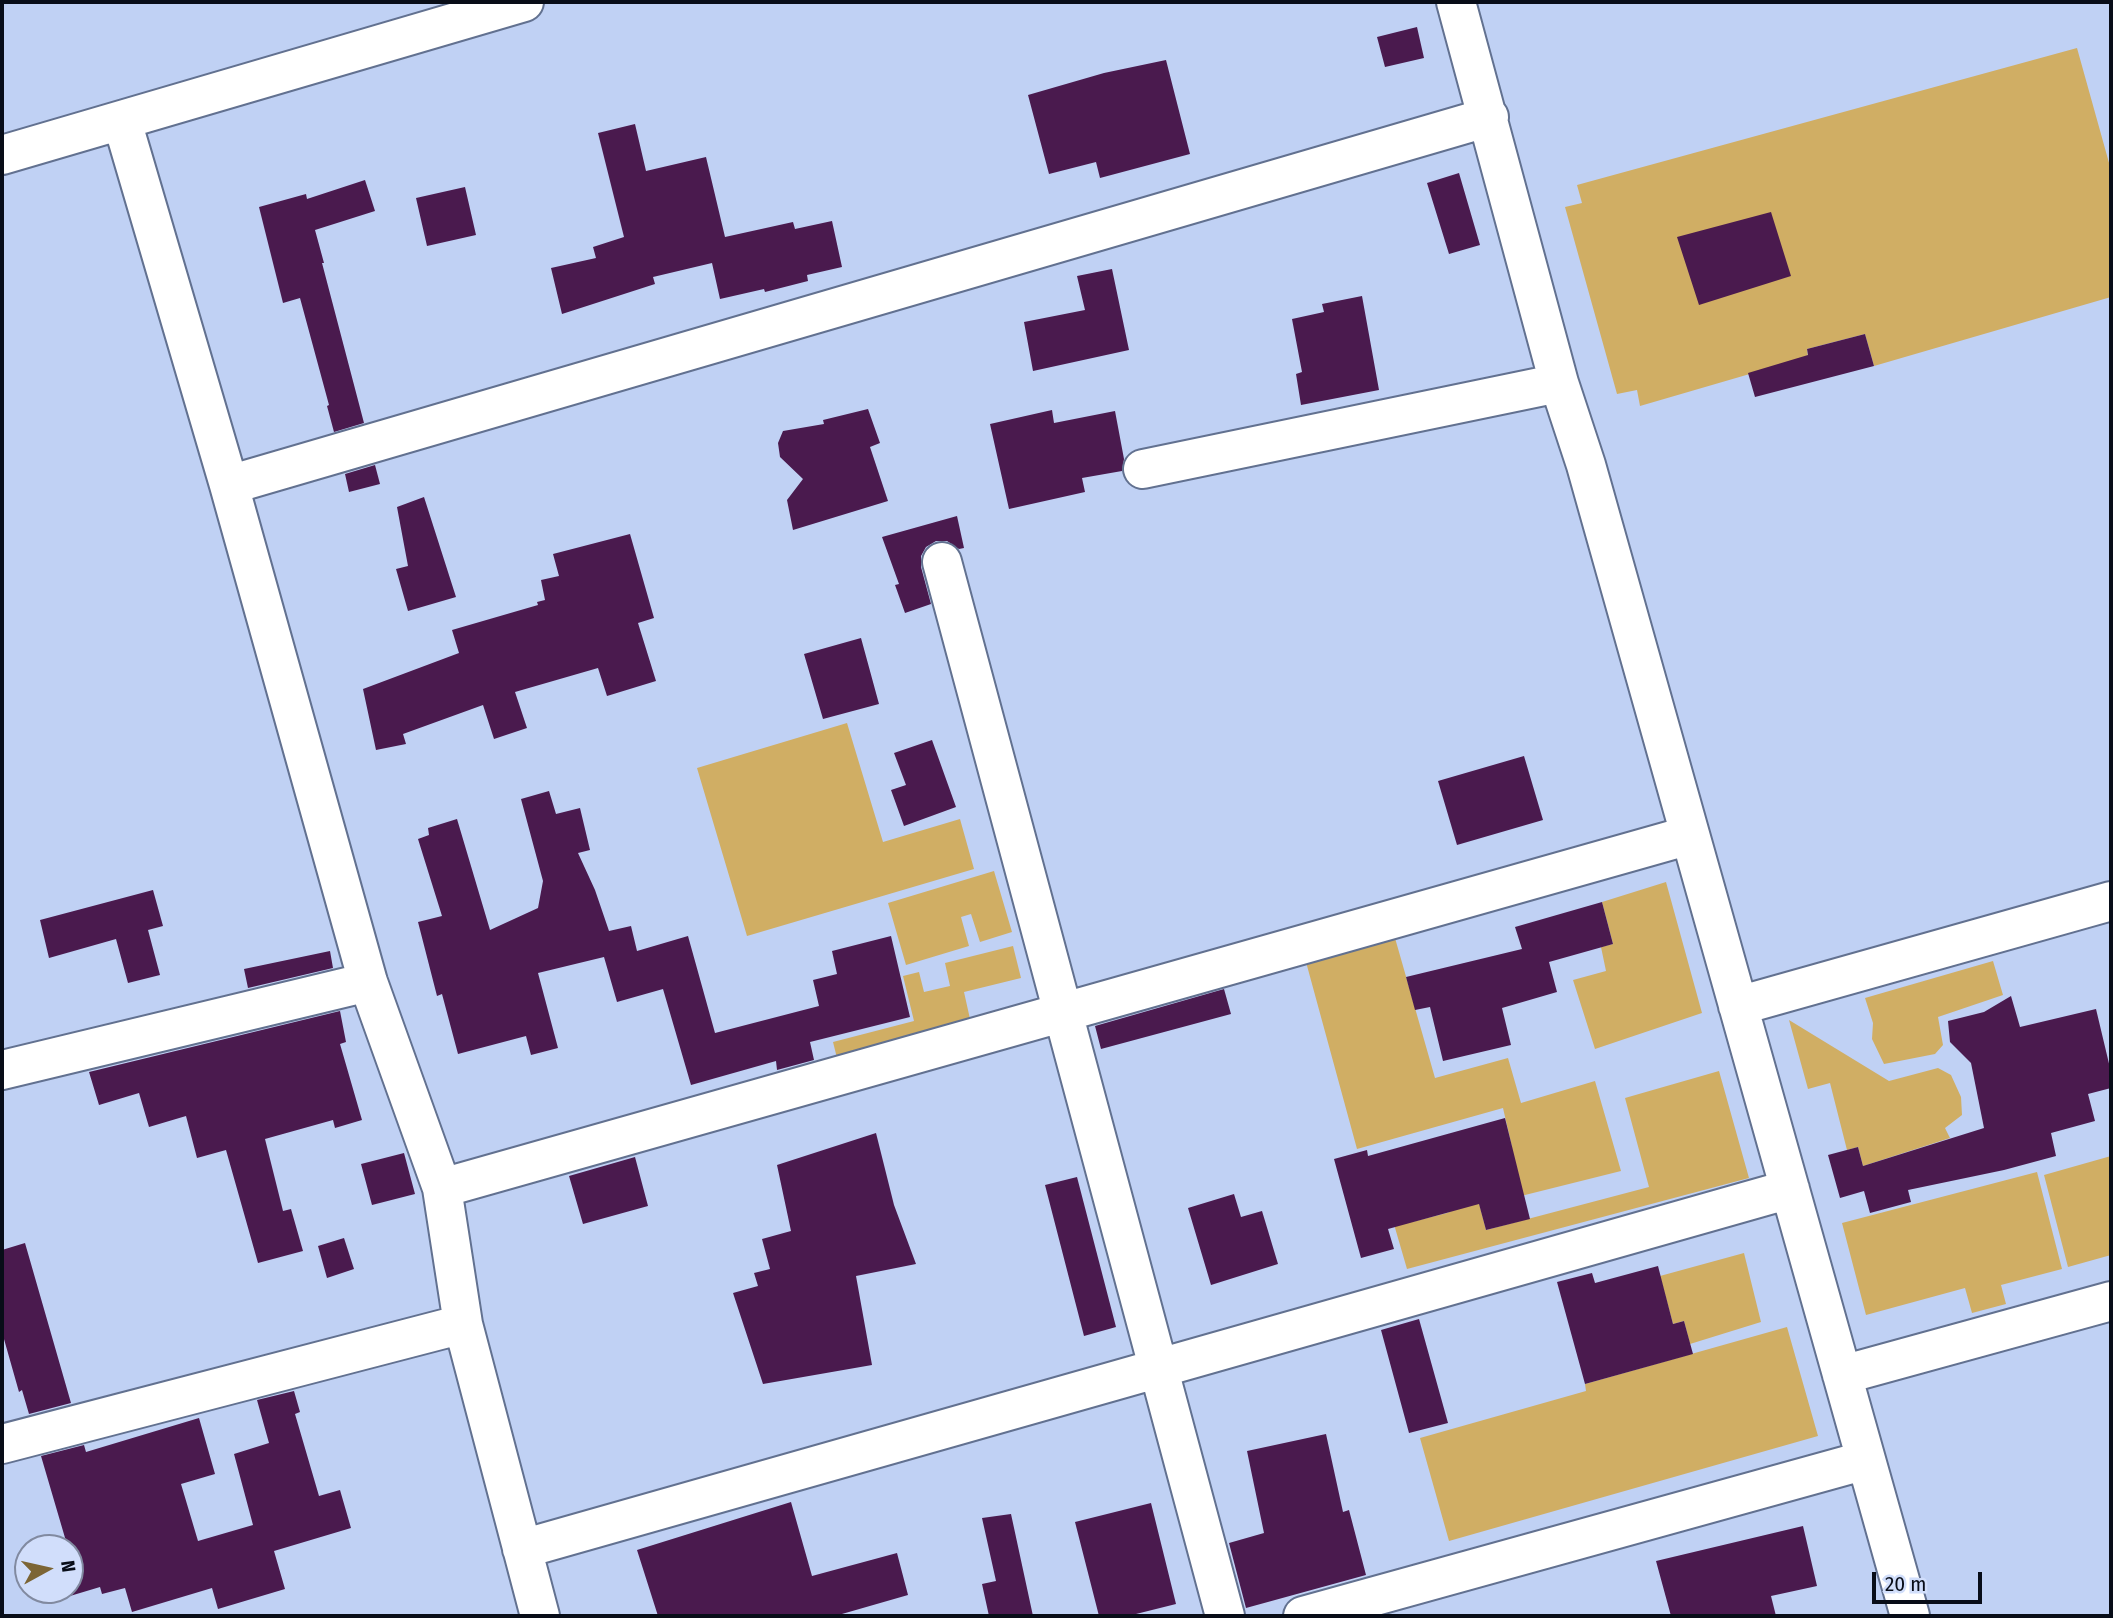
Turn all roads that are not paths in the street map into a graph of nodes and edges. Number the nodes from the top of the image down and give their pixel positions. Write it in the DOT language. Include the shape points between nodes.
graph roads {
  1 [pos="524,2"];
  2 [pos="1456,2"];
  3 [pos="1489,117"];
  4 [pos="122,121"];
  5 [pos="2,155"];
  6 [pos="1559,383"];
  7 [pos="1143,469"];
  8 [pos="229,485"];
  9 [pos="942,562"];
  10 [pos="1690,835"];
  11 [pos="2111,901"];
  12 [pos="368,982"];
  13 [pos="1738,1006"];
  14 [pos="1062,1011"];
  15 [pos="2,1070"];
  16 [pos="442,1188"];
  17 [pos="1790,1189"];
  18 [pos="2111,1301"];
  19 [pos="463,1324"];
  20 [pos="1158,1368"];
  21 [pos="1842,1375"];
  22 [pos="2,1444"];
  23 [pos="1866,1460"];
  24 [pos="522,1549"];
  25 [pos="540,1616"];
  26 [pos="1225,1616"];
  27 [pos="1303,1616"];
  28 [pos="1910,1616"];
  1 -- 4 [label="street"];
  2 -- 3 [label="street"];
  3 -- 6 [label="street"];
  3 -- 8 [label="street"];
  4 -- 5 [label="street"];
  4 -- 8 [label="street"];
  6 -- 7 [label="street"];
  6 -- 10 [label="street"];
  8 -- 12 [label="street"];
  9 -- 14 [label="street"];
  10 -- 13 [label="street"];
  10 -- 14 [label="street"];
  11 -- 13 [label="street"];
  12 -- 15 [label="street"];
  12 -- 16 [label="street"];
  13 -- 17 [label="street"];
  14 -- 16 [label="street"];
  14 -- 20 [label="street"];
  16 -- 19 [label="street"];
  17 -- 20 [label="street"];
  17 -- 21 [label="street"];
  18 -- 21 [label="street"];
  19 -- 22 [label="street"];
  19 -- 24 [label="street"];
  20 -- 24 [label="street"];
  20 -- 26 [label="street"];
  21 -- 23 [label="street"];
  23 -- 27 [label="street"];
  23 -- 28 [label="street"];
  24 -- 25 [label="street"];
}
